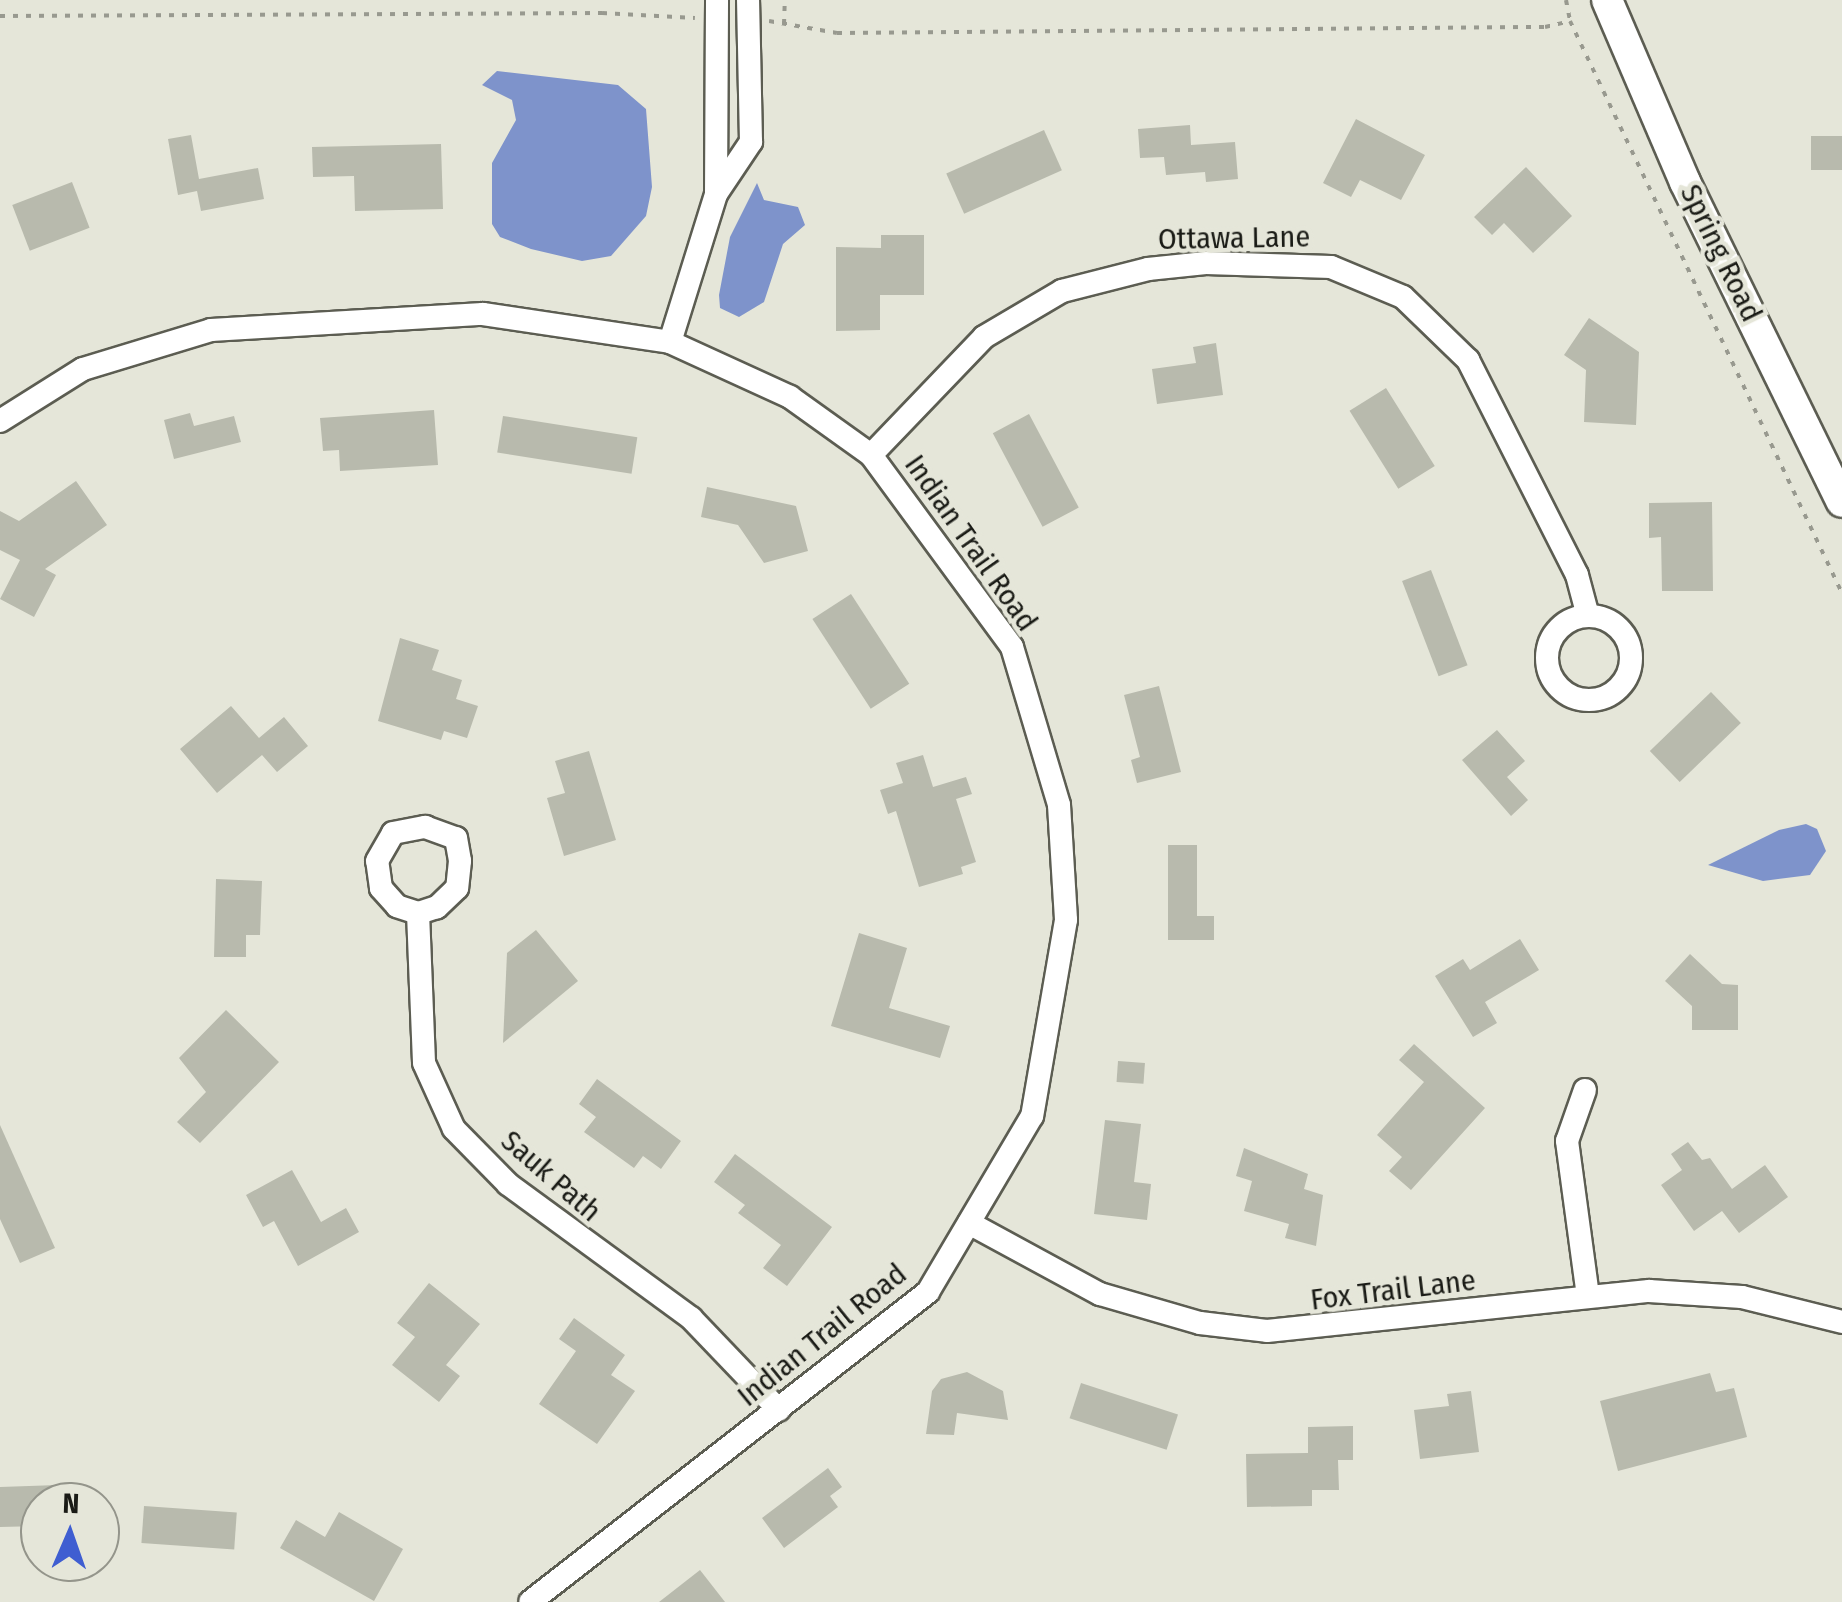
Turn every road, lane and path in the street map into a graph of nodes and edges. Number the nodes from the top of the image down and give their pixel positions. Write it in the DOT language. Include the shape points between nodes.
graph roads {
  1 [pos="716,0"];
  2 [pos="748,0"];
  3 [pos="785,0"];
  4 [pos="1566,0"];
  5 [pos="1607,0"];
  6 [pos="0,16"];
  7 [pos="688,18"];
  8 [pos="1570,21"];
  9 [pos="716,194"];
  10 [pos="670,342"];
  11 [pos="0,421"];
  12 [pos="871,454"];
  13 [pos="1842,502"];
  14 [pos="1842,593"];
  15 [pos="1588,616"];
  16 [pos="418,913"];
  17 [pos="1585,1090"];
  18 [pos="969,1223"];
  19 [pos="1588,1297"];
  20 [pos="1842,1322"];
  21 [pos="779,1410"];
  22 [pos="530,1602"];
  1 -- 9 [label="street"];
  2 -- 9 [label="street" via="751,142"];
  3 -- 8 [label="path" via="784,24 837,32 1545,27"];
  4 -- 8 [label="path"];
  5 -- 13 [label="street, Spring Road" via="1685,182"];
  6 -- 7 [label="path" via="602,12"];
  8 -- 14 [label="path"];
  9 -- 10 [label="street"];
  10 -- 11 [label="street, Indian Trail Road" via="483,314 212,330 83,369"];
  10 -- 12 [label="street, Indian Trail Road" via="790,396"];
  12 -- 15 [label="street, Ottawa Lane" via="984,337 1062,291 1132,272 1206,263 1331,268 1403,297 1468,360 1576,575"];
  12 -- 18 [label="street, Indian Trail Road" via="1012,647 1059,805 1066,920 1032,1116"];
  16 -- 21 [label="street, Sauk Path" via="424,1063 454,1129 508,1184 691,1318"];
  17 -- 19 [label="street" via="1566,1141"];
  18 -- 19 [label="street, Fox Trail Lane" via="1100,1294 1200,1324 1302,1332"];
  18 -- 21 [label="street, Indian Trail Road" via="928,1292"];
  19 -- 20 [label="street, Fox Trail Lane" via="1700,1292"];
  21 -- 22 [label="street, Indian Trail Road"];
}
